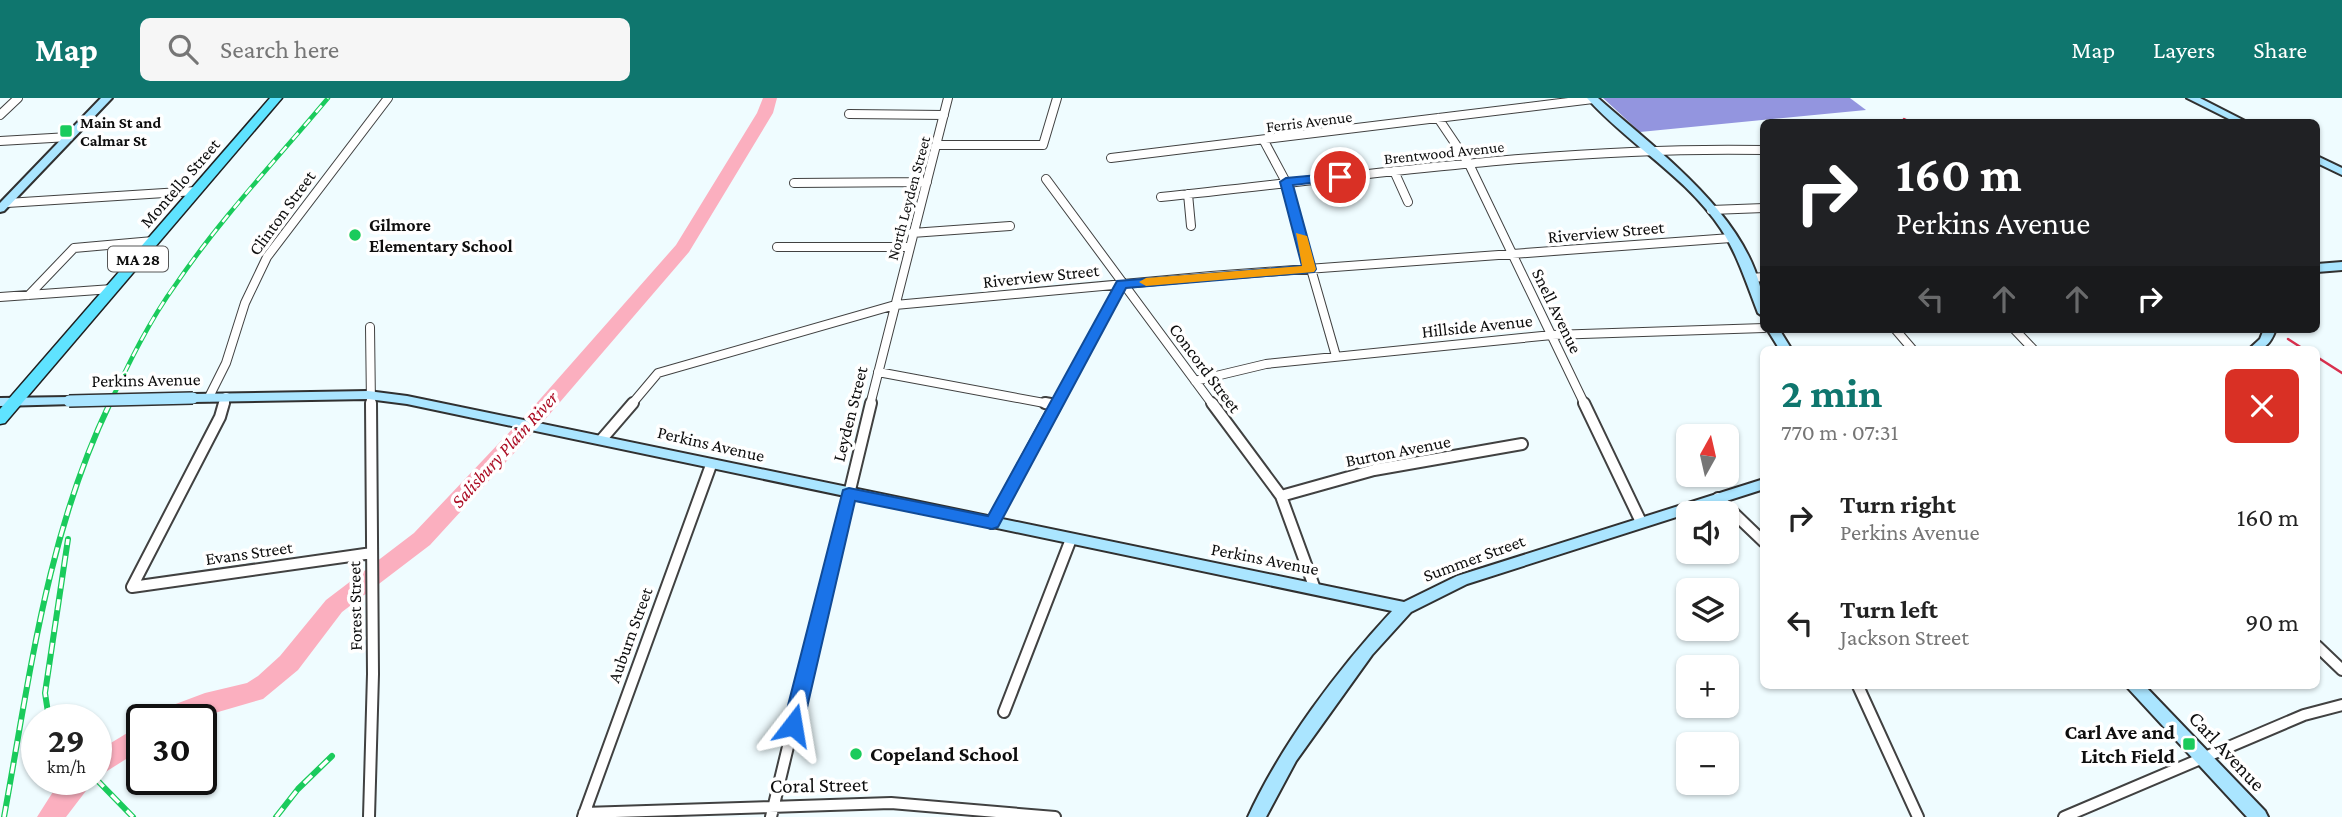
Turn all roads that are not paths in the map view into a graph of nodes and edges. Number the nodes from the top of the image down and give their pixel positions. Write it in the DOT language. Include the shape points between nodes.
graph roads {
  1 [pos="18,98"];
  2 [pos="107,98"];
  3 [pos="276,98"];
  4 [pos="388,98"];
  5 [pos="948,98"];
  6 [pos="1057,98"];
  7 [pos="2192,98"];
  8 [pos="1593,99"];
  9 [pos="849,114"];
  10 [pos="0,115"];
  11 [pos="944,115"];
  12 [pos="1438,118"];
  13 [pos="2236,119"];
  14 [pos="69,137"];
  15 [pos="0,141"];
  16 [pos="1264,141"];
  17 [pos="937,145"];
  18 [pos="1648,149"];
  19 [pos="1760,150"];
  20 [pos="1111,158"];
  21 [pos="2320,161"];
  22 [pos="1469,164"];
  23 [pos="1394,171"];
  24 [pos="2342,172"];
  25 [pos="1046,179"];
  26 [pos="1286,182"];
  27 [pos="794,183"];
  28 [pos="927,183"];
  29 [pos="196,191"];
  30 [pos="1188,194"];
  31 [pos="1161,197"];
  32 [pos="1408,202"];
  33 [pos="3,206"];
  34 [pos="1760,208"];
  35 [pos="1712,211"];
  36 [pos="1010,226"];
  37 [pos="1191,226"];
  38 [pos="912,233"];
  39 [pos="1731,238"];
  40 [pos="153,241"];
  41 [pos="777,247"];
  42 [pos="908,247"];
  43 [pos="1512,255"];
  44 [pos="2342,266"];
  45 [pos="2320,268"];
  46 [pos="1309,269"];
  47 [pos="1760,277"];
  48 [pos="1751,278"];
  49 [pos="1121,284"];
  50 [pos="112,289"];
  51 [pos="29,295"];
  52 [pos="0,297"];
  53 [pos="1760,302"];
  54 [pos="895,306"];
  55 [pos="370,327"];
  56 [pos="1760,328"];
  57 [pos="2018,333"];
  58 [pos="1552,335"];
  59 [pos="2030,346"];
  60 [pos="1336,356"];
  61 [pos="878,372"];
  62 [pos="1195,381"];
  63 [pos="368,395"];
  64 [pos="209,397"];
  65 [pos="226,397"];
  66 [pos="16,401"];
  67 [pos="0,402"];
  68 [pos="1056,405"];
  69 [pos="0,419"];
  70 [pos="602,439"];
  71 [pos="1522,444"];
  72 [pos="711,465"];
  73 [pos="1760,485"];
  74 [pos="849,494"];
  75 [pos="1281,496"];
  76 [pos="1718,498"];
  77 [pos="1641,522"];
  78 [pos="992,523"];
  79 [pos="1760,538"];
  80 [pos="1071,539"];
  81 [pos="372,553"];
  82 [pos="1315,589"];
  83 [pos="1405,608"];
  84 [pos="2320,649"];
  85 [pos="2342,670"];
  86 [pos="1859,689"];
  87 [pos="2137,689"];
  88 [pos="2342,705"];
  89 [pos="1004,712"];
  90 [pos="2203,757"];
  91 [pos="772,811"];
  92 [pos="583,815"];
  93 [pos="369,817"];
  94 [pos="1055,817"];
  95 [pos="1257,817"];
  96 [pos="1918,817"];
  97 [pos="2064,817"];
  98 [pos="2259,817"];
  1 -- 10 [label="street"];
  2 -- 14 [label="street"];
  3 -- 29 [label="main road, Montello Street / MA 28"];
  4 -- 64 [label="street, Clinton Street" via="268,257"];
  5 -- 11 [label="street, North Leyden Street"];
  6 -- 17 [label="street" via="1042,145"];
  7 -- 13 [label="street"];
  8 -- 12 [label="street, Ferris Avenue"];
  8 -- 18 [label="street"];
  9 -- 11 [label="street"];
  11 -- 17 [label="street, North Leyden Street"];
  12 -- 16 [label="street, Ferris Avenue"];
  12 -- 22 [label="street, Snell Avenue"];
  14 -- 15 [label="street"];
  14 -- 33 [label="street"];
  16 -- 20 [label="street, Ferris Avenue"];
  16 -- 26 [label="street"];
  17 -- 28 [label="street, North Leyden Street"];
  18 -- 19 [label="street, Brentwood Avenue"];
  18 -- 22 [label="street, Brentwood Avenue"];
  18 -- 35 [label="street"];
  21 -- 24 [label="street"];
  22 -- 23 [label="street, Brentwood Avenue"];
  22 -- 43 [label="street, Snell Avenue"];
  23 -- 26 [label="street, Brentwood Avenue"];
  23 -- 32 [label="street"];
  25 -- 49 [label="street, Concord Street"];
  26 -- 30 [label="street, Brentwood Avenue"];
  26 -- 46 [label="street"];
  27 -- 28 [label="street"];
  28 -- 38 [label="street, North Leyden Street"];
  29 -- 33 [label="street"];
  29 -- 40 [label="main road, Montello Street / MA 28"];
  30 -- 31 [label="street, Brentwood Avenue"];
  30 -- 37 [label="street"];
  34 -- 35 [label="street"];
  35 -- 39 [label="street"];
  36 -- 38 [label="street"];
  38 -- 42 [label="street, North Leyden Street"];
  39 -- 43 [label="street, Riverview Street"];
  39 -- 48 [label="street"];
  40 -- 50 [label="main road, Montello Street / MA 28"];
  40 -- 51 [label="street" via="74,248"];
  41 -- 42 [label="street"];
  42 -- 54 [label="street, North Leyden Street"];
  43 -- 46 [label="street, Riverview Street"];
  43 -- 58 [label="street, Snell Avenue"];
  44 -- 45 [label="street"];
  46 -- 49 [label="street, Riverview Street"];
  46 -- 60 [label="street"];
  47 -- 48 [label="street"];
  48 -- 53 [label="street"];
  49 -- 54 [label="street, Riverview Street"];
  49 -- 62 [label="street, Concord Street"];
  49 -- 68 [label="street"];
  50 -- 51 [label="street"];
  50 -- 66 [label="main road, Montello Street / MA 28"];
  51 -- 52 [label="street"];
  54 -- 61 [label="street, Leyden Street"];
  54 -- 70 [label="street, Riverview Street" via="657,373"];
  55 -- 63 [label="street, Forest Street"];
  56 -- 58 [label="street, Hillside Avenue"];
  57 -- 59 [label="street"];
  58 -- 60 [label="street, Hillside Avenue"];
  58 -- 77 [label="street, Snell Avenue"];
  60 -- 62 [label="street, Hillside Avenue" via="1266,364"];
  61 -- 68 [label="street"];
  61 -- 74 [label="street, Leyden Street"];
  62 -- 75 [label="street, Concord Street"];
  63 -- 65 [label="street, Perkins Avenue"];
  63 -- 70 [label="street, Perkins Avenue"];
  63 -- 81 [label="street, Forest Street"];
  64 -- 65 [label="street, Perkins Avenue"];
  64 -- 66 [label="street, Perkins Avenue, bridge"];
  65 -- 81 [label="street, Evans Street" via="132,587"];
  66 -- 67 [label="street, Perkins Avenue"];
  66 -- 69 [label="main road, Montello Street / MA 28"];
  68 -- 78 [label="street"];
  70 -- 72 [label="street, Perkins Avenue"];
  71 -- 75 [label="street, Burton Avenue" via="1374,470"];
  72 -- 74 [label="street, Perkins Avenue"];
  72 -- 92 [label="street, Auburn Street"];
  73 -- 76 [label="street, Summer Street"];
  74 -- 78 [label="street, Perkins Avenue"];
  74 -- 91 [label="street, Leyden Street"];
  75 -- 82 [label="street, Concord Street"];
  76 -- 77 [label="street, Summer Street"];
  76 -- 79 [label="street"];
  77 -- 83 [label="street, Summer Street" via="1462,580"];
  78 -- 80 [label="street, Perkins Avenue"];
  80 -- 82 [label="street, Perkins Avenue"];
  80 -- 89 [label="street"];
  81 -- 93 [label="street, Forest Street"];
  82 -- 83 [label="street, Perkins Avenue"];
  83 -- 95 [label="street, Summer Street" via="1366,650 1290,755"];
  84 -- 85 [label="street"];
  86 -- 96 [label="street"];
  87 -- 90 [label="street, Carl Avenue"];
  88 -- 90 [label="street"];
  90 -- 97 [label="street"];
  90 -- 98 [label="street, Carl Avenue"];
  91 -- 92 [label="street, Coral Street"];
  91 -- 94 [label="street, Coral Street" via="891,803"];
}
